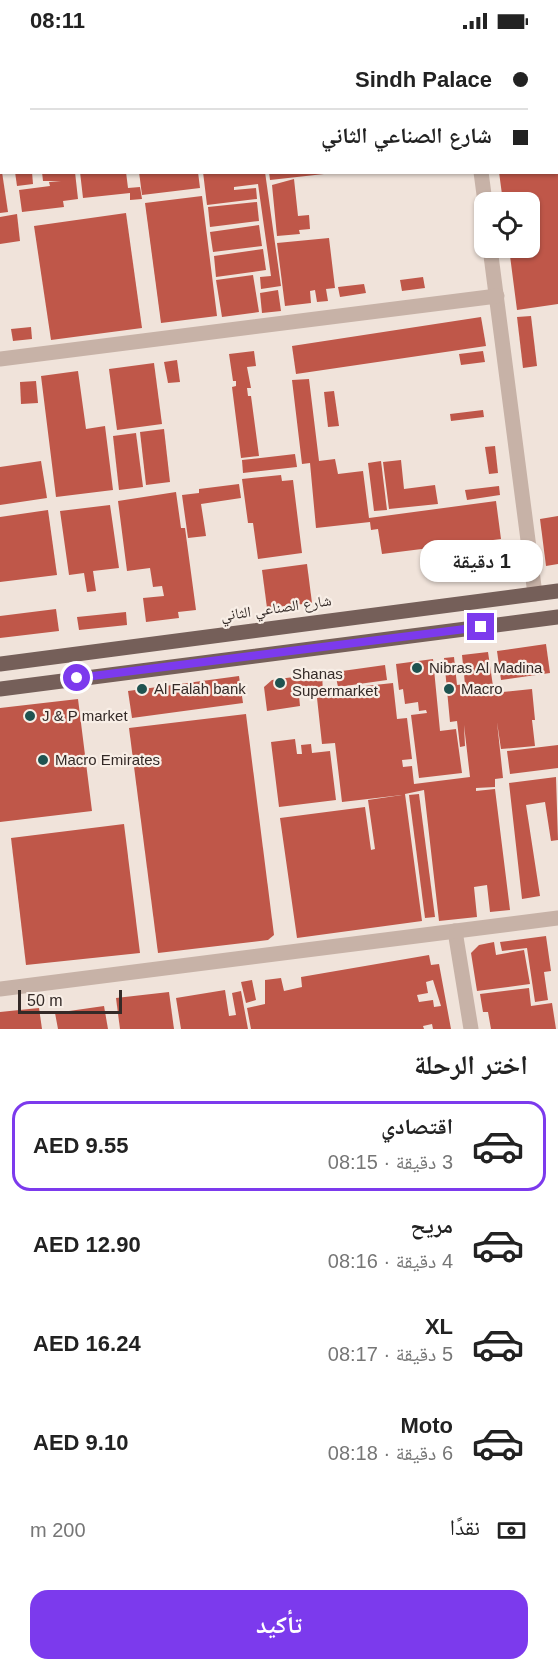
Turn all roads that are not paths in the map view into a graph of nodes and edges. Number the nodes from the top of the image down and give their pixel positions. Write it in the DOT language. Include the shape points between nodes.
graph roads {
  1 [pos="481,174"];
  2 [pos="484,192"];
  3 [pos="491,258"];
  4 [pos="497,296"];
  5 [pos="0,359"];
  6 [pos="558,591"];
  7 [pos="535,594"];
  8 [pos="558,617"];
  9 [pos="0,664"];
  10 [pos="0,689"];
  11 [pos="558,918"];
  12 [pos="455,931"];
  13 [pos="0,989"];
  14 [pos="471,1029"];
  1 -- 2 [label="street"];
  3 -- 4 [label="street"];
  4 -- 5 [label="street"];
  4 -- 7 [label="street"];
  6 -- 7 [label="main road, شارع الصناعي الثاني"];
  7 -- 9 [label="main road, شارع الصناعي الثاني"];
  8 -- 10 [label="main road"];
  11 -- 12 [label="street"];
  12 -- 13 [label="street"];
  12 -- 14 [label="street"];
}
